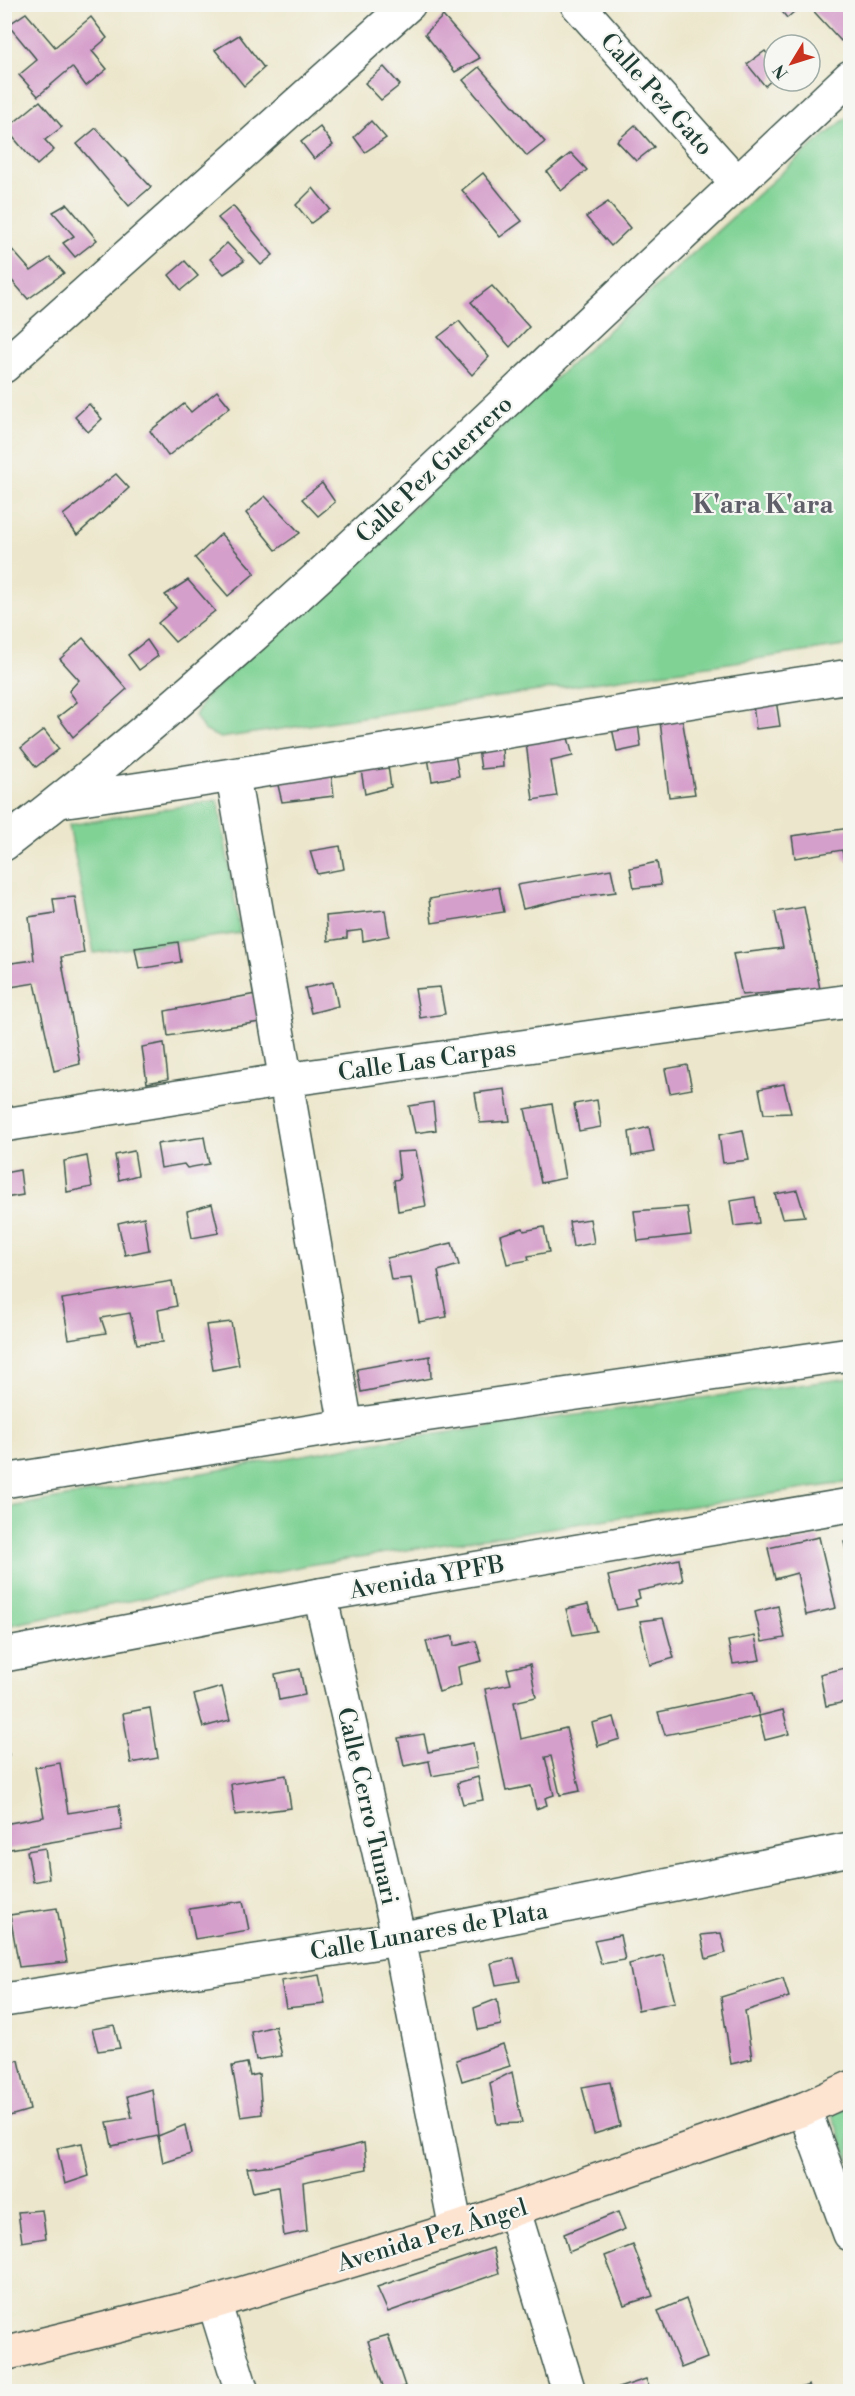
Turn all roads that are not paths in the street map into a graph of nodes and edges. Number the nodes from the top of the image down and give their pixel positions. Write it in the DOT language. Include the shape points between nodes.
graph roads {
  1 [pos="409,4"];
  2 [pos="577,4"];
  3 [pos="850,77"];
  4 [pos="737,183"];
  5 [pos="4,366"];
  6 [pos="850,676"];
  7 [pos="233,777"];
  8 [pos="60,801"];
  9 [pos="4,844"];
  10 [pos="850,1001"];
  11 [pos="285,1080"];
  12 [pos="4,1125"];
  13 [pos="850,1354"];
  14 [pos="346,1426"];
  15 [pos="4,1481"];
  16 [pos="850,1505"];
  17 [pos="320,1595"];
  18 [pos="4,1655"];
  19 [pos="850,1849"];
  20 [pos="399,1939"];
  21 [pos="4,2000"];
  22 [pos="850,2088"];
  23 [pos="804,2109"];
  24 [pos="514,2211"];
  25 [pos="456,2229"];
  26 [pos="850,2234"];
  27 [pos="214,2302"];
  28 [pos="4,2354"];
  29 [pos="242,2391"];
  30 [pos="569,2391"];
  1 -- 5 [label="street"];
  2 -- 4 [label="street, Calle Pez Gato"];
  3 -- 4 [label="street, Calle Pez Guerrero"];
  4 -- 8 [label="street, Calle Pez Guerrero" via="333,565"];
  6 -- 7 [label="street"];
  7 -- 8 [label="street"];
  7 -- 11 [label="street"];
  8 -- 9 [label="street, Calle Pez Guerrero"];
  10 -- 11 [label="street, Calle Las Carpas"];
  11 -- 12 [label="street, Calle Las Carpas"];
  11 -- 14 [label="street"];
  13 -- 14 [label="street"];
  14 -- 15 [label="street"];
  16 -- 17 [label="street, Avenida YPFB"];
  17 -- 18 [label="street, Avenida YPFB"];
  17 -- 20 [label="street, Calle Cerro Tunari"];
  19 -- 20 [label="street, Calle Lunares de Plata"];
  20 -- 21 [label="street, Calle Lunares de Plata"];
  20 -- 25 [label="street, Calle Cerro Tunari"];
  22 -- 23 [label="street, Avenida Pez Ángel"];
  23 -- 24 [label="street, Avenida Pez Ángel"];
  23 -- 26 [label="street"];
  24 -- 25 [label="street, Avenida Pez Ángel"];
  24 -- 30 [label="street"];
  25 -- 27 [label="street, Avenida Pez Ángel"];
  27 -- 28 [label="street, Avenida Pez Ángel"];
  27 -- 29 [label="street"];
}
